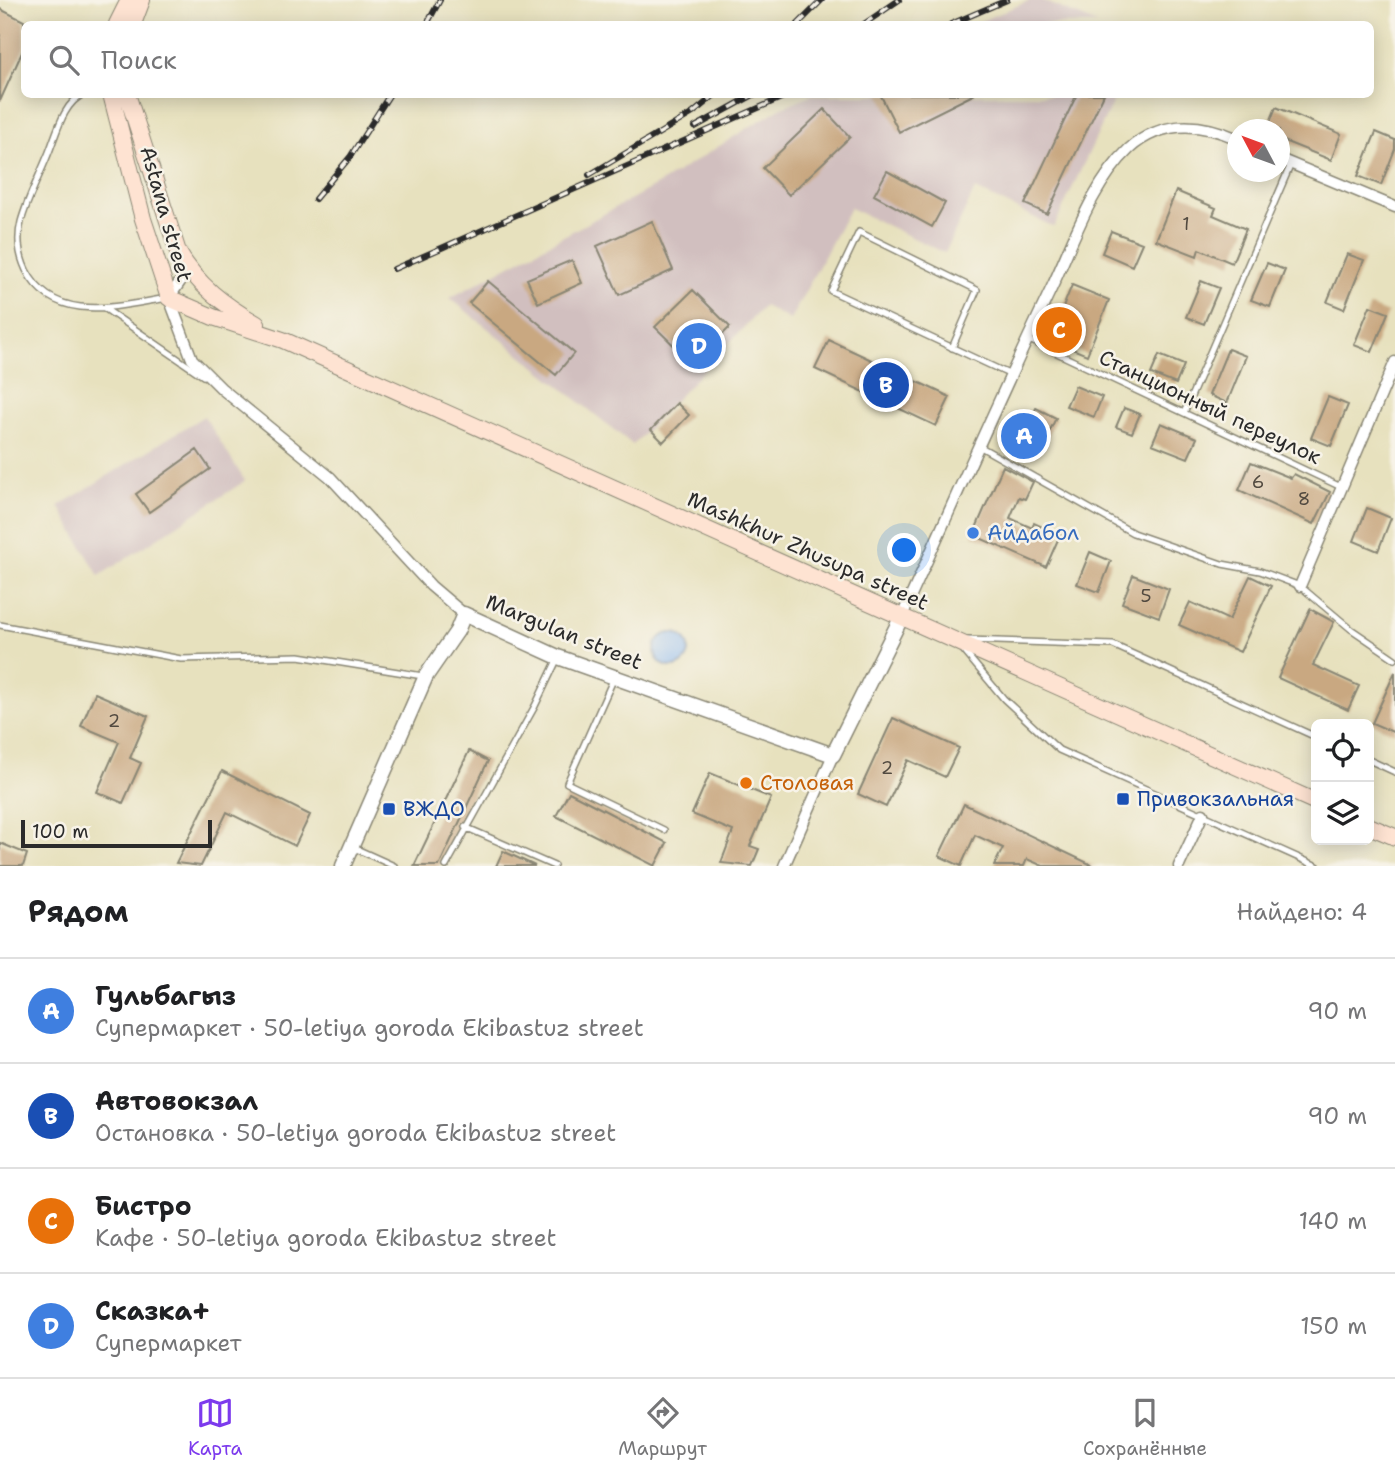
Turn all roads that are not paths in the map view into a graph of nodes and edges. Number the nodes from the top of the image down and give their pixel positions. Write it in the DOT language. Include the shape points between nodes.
graph roads {
  1 [pos="129,0"];
  2 [pos="142,0"];
  3 [pos="118,21"];
  4 [pos="134,21"];
  5 [pos="79,98"];
  6 [pos="115,98"];
  7 [pos="115,98"];
  8 [pos="1227,135"];
  9 [pos="1291,164"];
  10 [pos="1395,207"];
  11 [pos="188,270"];
  12 [pos="169,298"];
  13 [pos="104,308"];
  14 [pos="1027,339"];
  15 [pos="283,340"];
  16 [pos="953,348"];
  17 [pos="1395,362"];
  18 [pos="1011,375"];
  19 [pos="222,389"];
  20 [pos="1184,413"];
  21 [pos="979,446"];
  22 [pos="1341,486"];
  23 [pos="1300,586"];
  24 [pos="464,614"];
  25 [pos="902,616"];
  26 [pos="0,625"];
  27 [pos="954,640"];
  28 [pos="558,657"];
  29 [pos="1395,659"];
  30 [pos="426,676"];
  31 [pos="614,677"];
  32 [pos="1311,735"];
  33 [pos="833,755"];
  34 [pos="1374,762"];
  35 [pos="1395,772"];
  36 [pos="1311,800"];
  37 [pos="1203,814"];
  38 [pos="465,827"];
  39 [pos="1374,827"];
  40 [pos="664,830"];
  41 [pos="1395,837"];
  42 [pos="351,847"];
  43 [pos="343,866"];
  44 [pos="394,866"];
  45 [pos="446,866"];
  46 [pos="554,866"];
  47 [pos="783,866"];
  48 [pos="1180,866"];
  49 [pos="1317,866"];
  1 -- 3 [label="main road"];
  2 -- 4 [label="main road"];
  5 -- 13 [label="lane" via="67,109 25,211 20,251 30,276 48,296 73,307"];
  6 -- 11 [label="main road, Astana street"];
  7 -- 12 [label="main road, Astana street"];
  8 -- 14 [label="street" via="1201,125 1161,129 1130,148 1109,172"];
  9 -- 10 [label="street"];
  9 -- 20 [label="lane"];
  11 -- 12 [label="street"];
  11 -- 15 [label="main road, Astana street" via="225,305"];
  12 -- 13 [label="lane"];
  12 -- 15 [label="main road, Astana street"];
  12 -- 19 [label="street" via="192,359"];
  13 -- 19 [label="lane"];
  14 -- 18 [label="street"];
  14 -- 20 [label="lane, Станционный переулок"];
  15 -- 25 [label="main road, Mashkhur Zhusupa street"];
  16 -- 16 [label="lane" via="831,291 859,232 977,290"];
  16 -- 18 [label="lane"];
  17 -- 22 [label="street"];
  18 -- 21 [label="street"];
  19 -- 24 [label="street" via="330,477 431,586"];
  20 -- 22 [label="lane, Станционный переулок"];
  21 -- 23 [label="lane" via="1133,533"];
  21 -- 25 [label="street"];
  22 -- 23 [label="street"];
  23 -- 29 [label="lane"];
  24 -- 28 [label="street, Margulan street"];
  24 -- 30 [label="street, Margulan street"];
  25 -- 27 [label="main road, Mashkhur Zhusupa street"];
  25 -- 33 [label="street"];
  26 -- 30 [label="lane" via="181,659 299,656"];
  27 -- 32 [label="lane" via="1113,645"];
  27 -- 36 [label="main road, Mashkhur Zhusupa street"];
  27 -- 37 [label="lane" via="1004,699 1059,750"];
  28 -- 31 [label="street, Margulan street"];
  28 -- 38 [label="lane"];
  30 -- 42 [label="street, Margulan street"];
  31 -- 33 [label="street, Margulan street"];
  31 -- 40 [label="lane" via="567,783"];
  33 -- 47 [label="street"];
  34 -- 35 [label="lane"];
  37 -- 48 [label="street"];
  37 -- 49 [label="lane"];
  38 -- 45 [label="lane"];
  38 -- 46 [label="lane"];
  39 -- 41 [label="main road"];
  42 -- 43 [label="street, Margulan street"];
  42 -- 44 [label="lane"];
}
